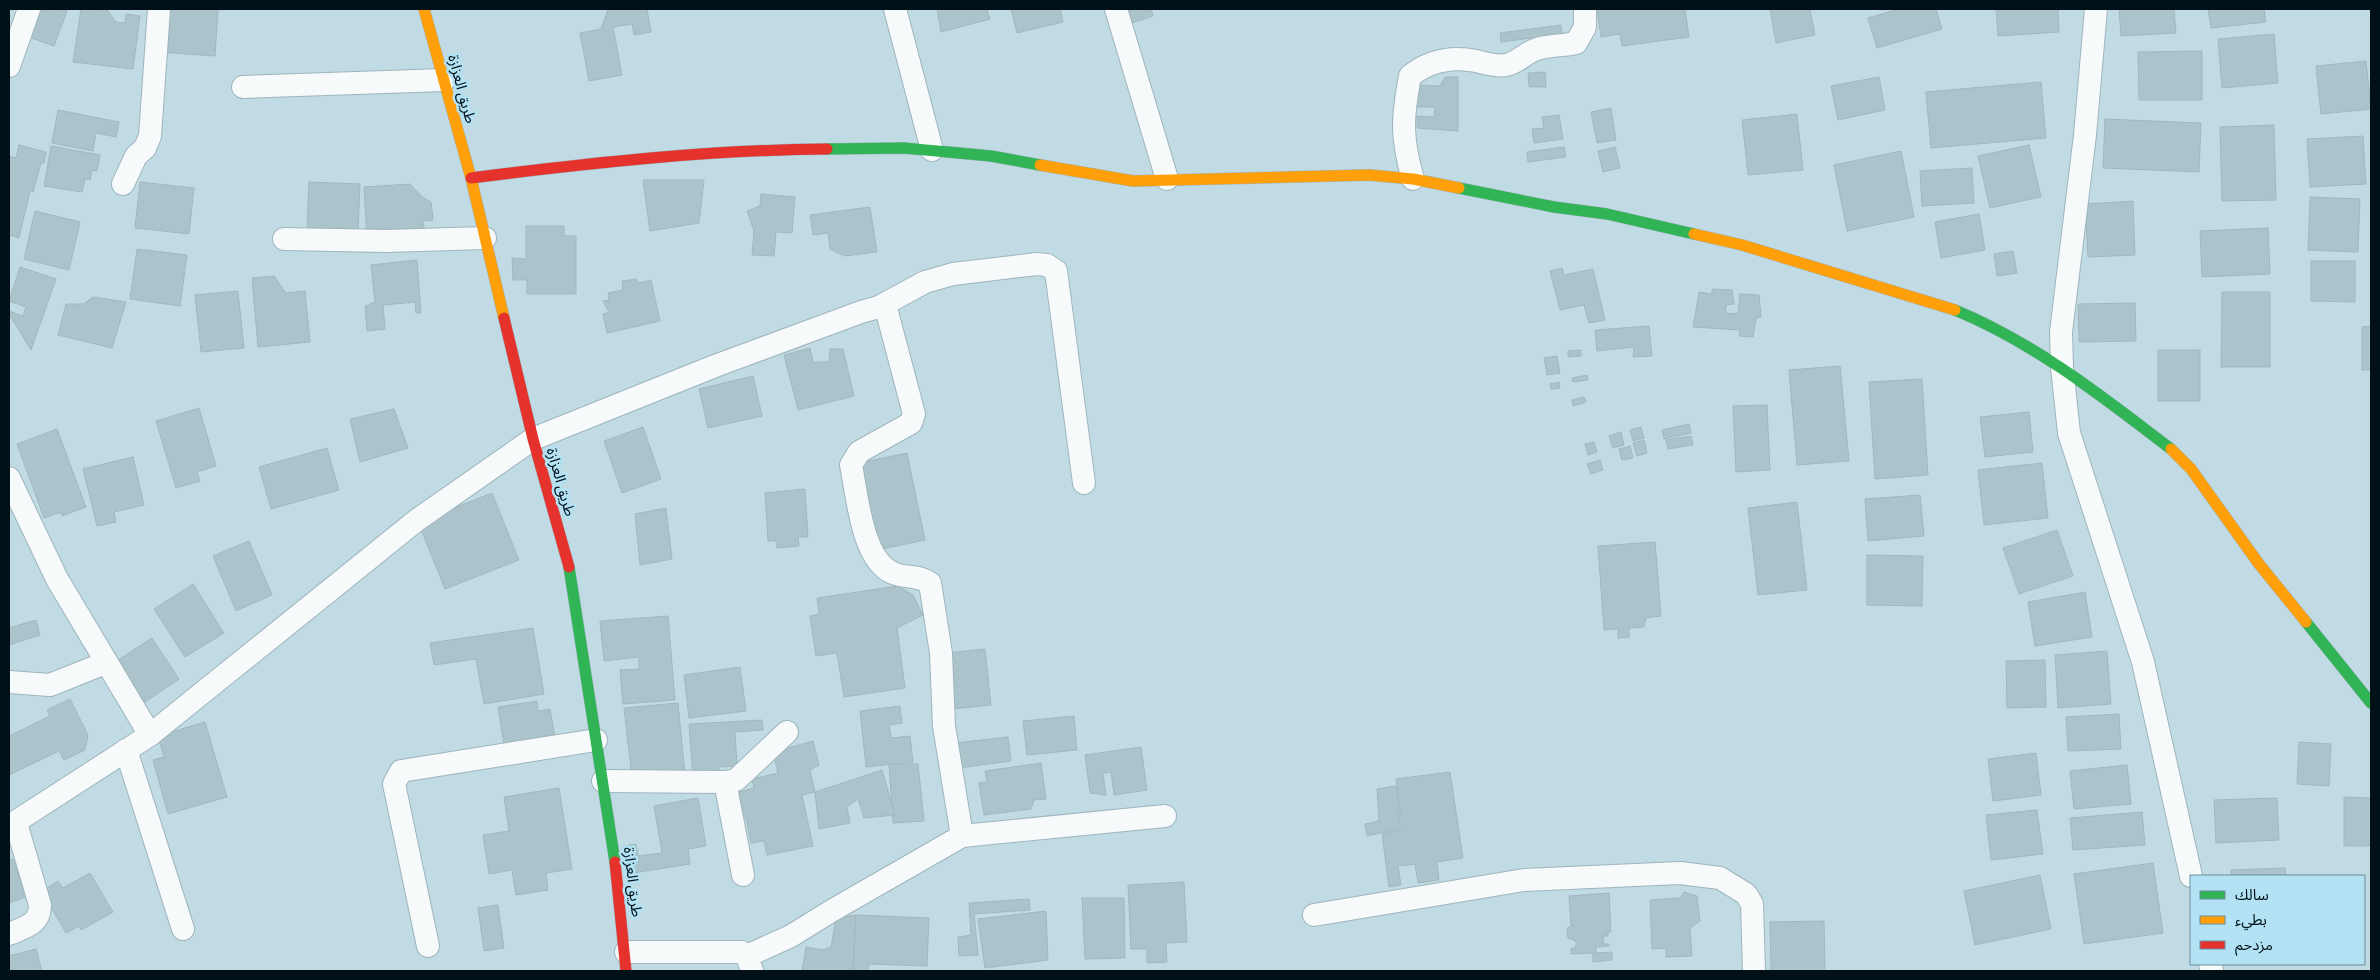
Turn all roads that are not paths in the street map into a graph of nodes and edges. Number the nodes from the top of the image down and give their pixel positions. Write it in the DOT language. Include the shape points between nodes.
graph roads {
  1 [pos="29,9"];
  2 [pos="159,9"];
  3 [pos="424,9"];
  4 [pos="895,9"];
  5 [pos="1116,9"];
  6 [pos="1586,9"];
  7 [pos="2096,9"];
  8 [pos="9,66"];
  9 [pos="444,80"];
  10 [pos="243,87"];
  11 [pos="932,150"];
  12 [pos="471,178"];
  13 [pos="1167,179"];
  14 [pos="1413,179"];
  15 [pos="123,184"];
  16 [pos="485,238"];
  17 [pos="284,239"];
  18 [pos="879,307"];
  19 [pos="2062,367"];
  20 [pos="533,439"];
  21 [pos="9,478"];
  22 [pos="1084,483"];
  23 [pos="105,663"];
  24 [pos="9,682"];
  25 [pos="2371,703"];
  26 [pos="787,732"];
  27 [pos="150,735"];
  28 [pos="596,740"];
  29 [pos="126,750"];
  30 [pos="603,781"];
  31 [pos="725,782"];
  32 [pos="1166,816"];
  33 [pos="12,825"];
  34 [pos="962,836"];
  35 [pos="743,874"];
  36 [pos="2191,875"];
  37 [pos="1314,915"];
  38 [pos="183,929"];
  39 [pos="9,934"];
  40 [pos="428,946"];
  41 [pos="626,961"];
  42 [pos="750,964"];
  43 [pos="1754,971"];
  1 -- 8 [label="street"];
  2 -- 15 [label="street" via="150,136"];
  3 -- 9 [label="street, طريق العزازة"];
  4 -- 11 [label="street"];
  5 -- 13 [label="street"];
  6 -- 14 [label="street" via="1585,26 1576,43 1540,48 1505,65 1441,60 1422,66 1410,76 1403,113 1404,148"];
  7 -- 19 [label="street" via="2085,135 2061,332"];
  9 -- 10 [label="street"];
  9 -- 12 [label="street, طريق العزازة"];
  11 -- 12 [label="street" via="786,149 566,166"];
  11 -- 13 [label="street" via="991,156 1133,182"];
  12 -- 16 [label="street, طريق العزازة"];
  13 -- 14 [label="street" via="1369,175"];
  14 -- 19 [label="street" via="1554,207 1607,214 1742,245 1954,310 1986,323"];
  16 -- 17 [label="street" via="386,242"];
  16 -- 20 [label="street, طريق العزازة"];
  18 -- 20 [label="street" via="715,366"];
  18 -- 22 [label="street" via="925,282 953,274 1038,264 1056,271"];
  18 -- 34 [label="street" via="887,312 914,414 911,423 859,452 851,465 868,546 880,564 893,573 921,577 930,583 940,653 944,726"];
  19 -- 25 [label="street" via="2172,449 2191,469 2259,564"];
  19 -- 36 [label="street" via="2069,433 2142,662"];
  20 -- 27 [label="street" via="417,520"];
  20 -- 28 [label="street, طريق العزازة" via="567,555"];
  21 -- 23 [label="street" via="57,579"];
  23 -- 24 [label="street" via="50,685"];
  23 -- 27 [label="street"];
  26 -- 31 [label="street" via="736,780"];
  27 -- 29 [label="street"];
  28 -- 30 [label="street, طريق العزازة"];
  28 -- 40 [label="street" via="402,771 397,776 394,784"];
  29 -- 33 [label="street"];
  29 -- 38 [label="street"];
  30 -- 31 [label="street"];
  30 -- 41 [label="street, طريق العزازة"];
  31 -- 35 [label="street"];
  32 -- 34 [label="street"];
  33 -- 39 [label="street" via="40,904 40,914 33,924"];
  34 -- 42 [label="street" via="833,910"];
  37 -- 43 [label="street" via="1524,880 1680,873 1720,878 1746,894 1752,904"];
  41 -- 42 [label="street" via="730,951 742,952"];
}
